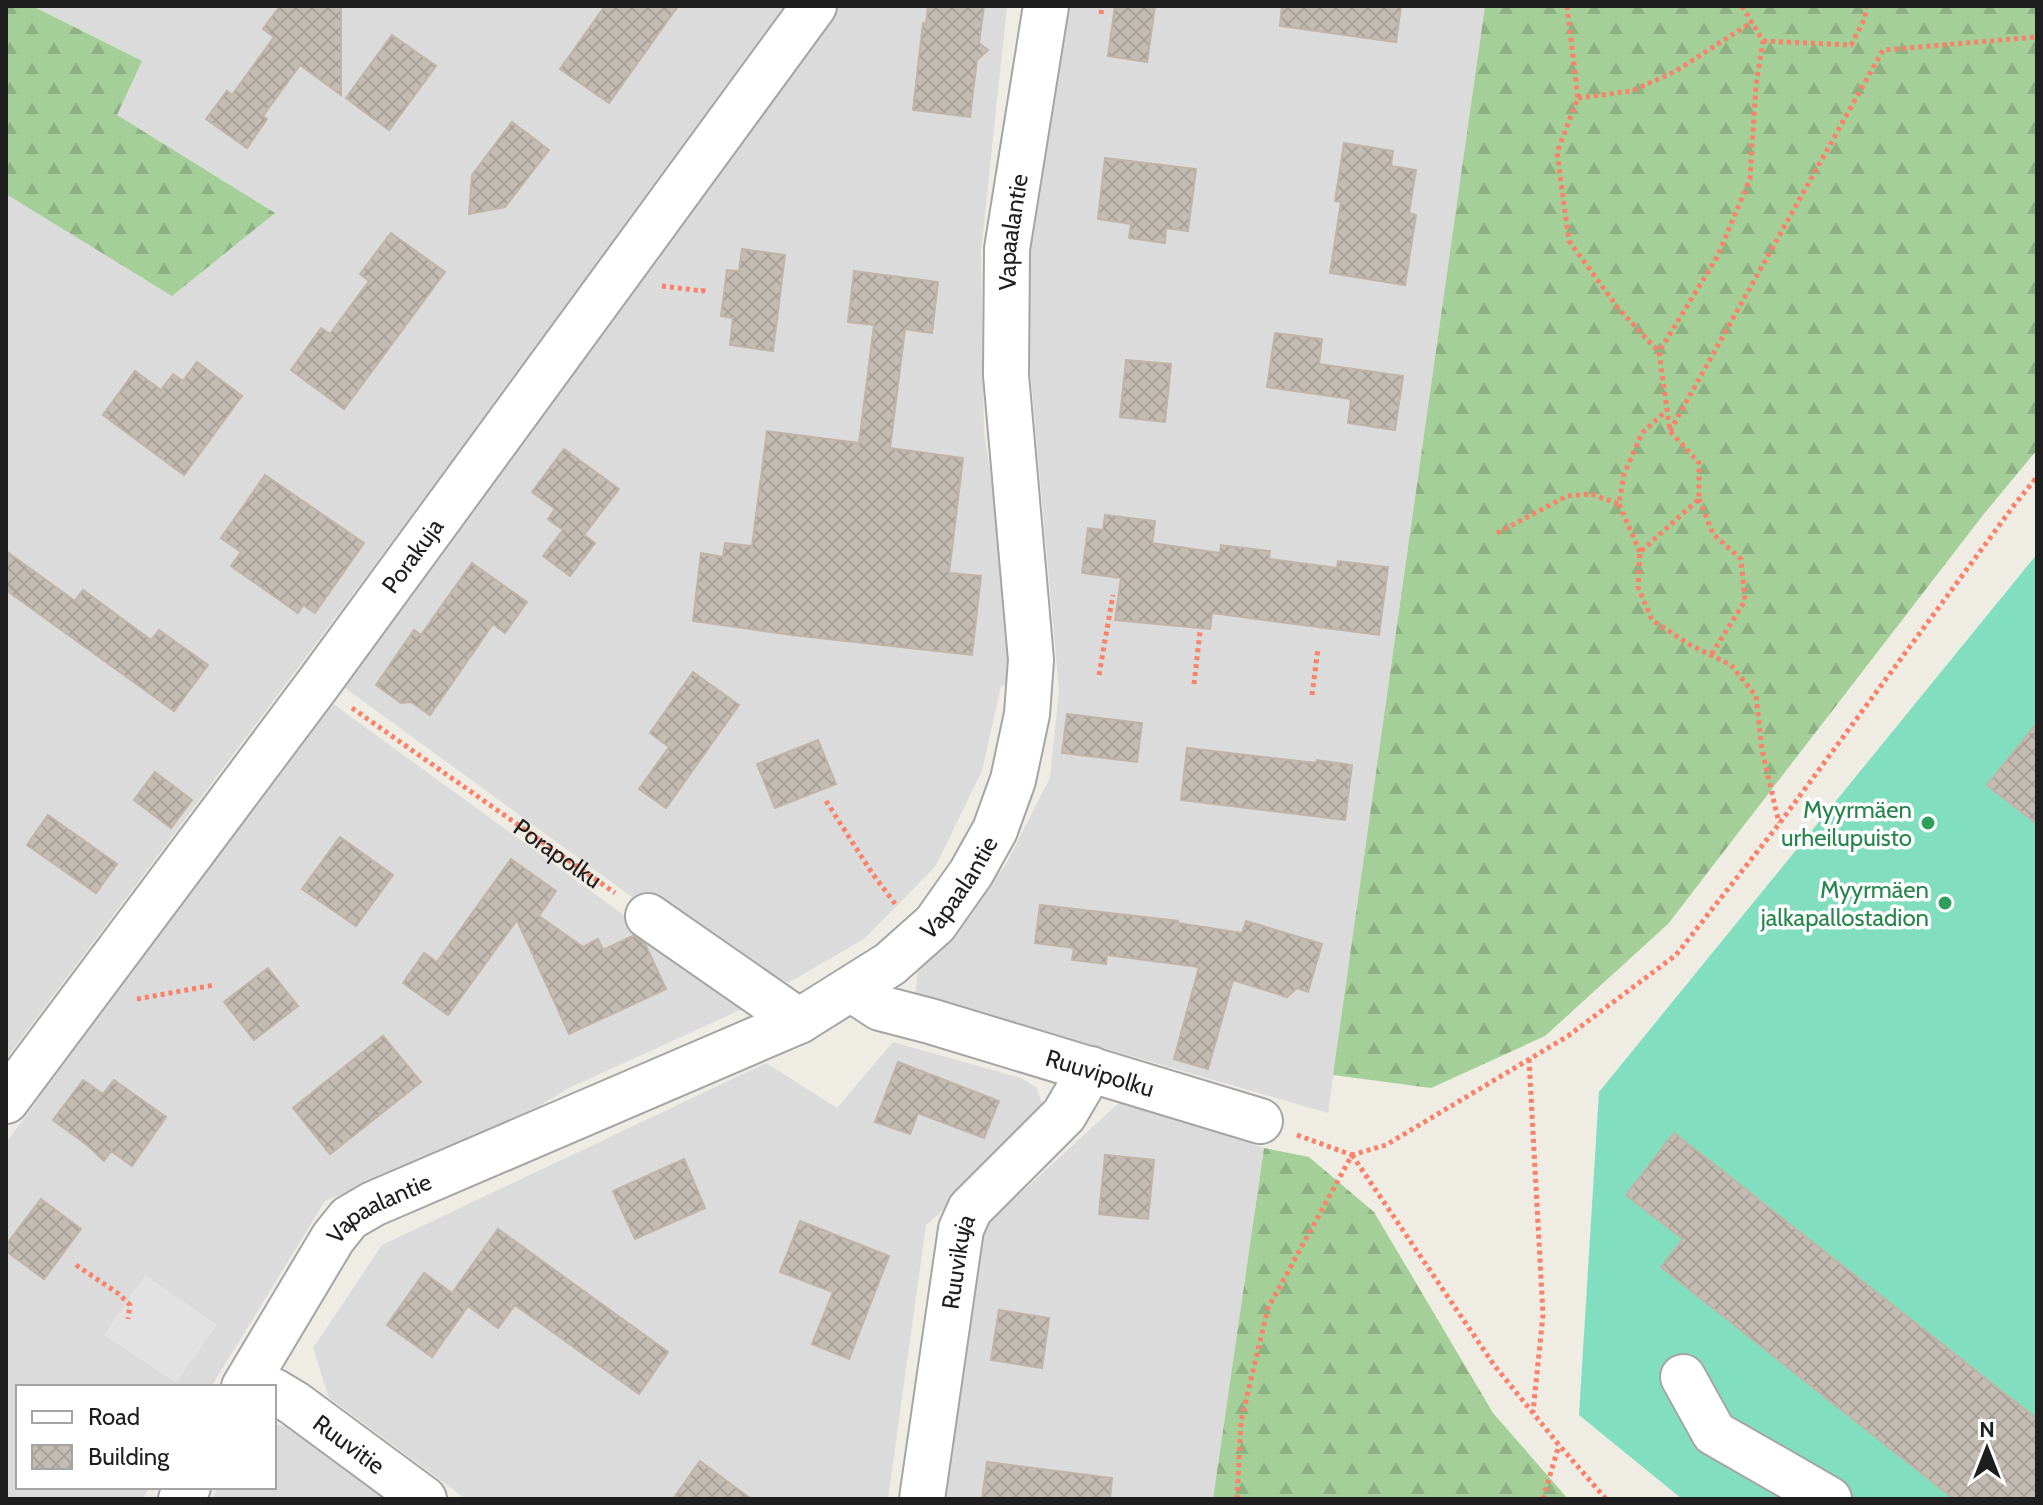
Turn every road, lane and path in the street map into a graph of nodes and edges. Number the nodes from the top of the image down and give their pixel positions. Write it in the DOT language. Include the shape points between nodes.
graph roads {
  1 [pos="814,6"];
  2 [pos="1046,6"];
  3 [pos="1102,6"];
  4 [pos="1567,6"];
  5 [pos="1742,6"];
  6 [pos="1866,6"];
  7 [pos="1101,14"];
  8 [pos="1752,22"];
  9 [pos="2037,37"];
  10 [pos="1763,41"];
  11 [pos="1578,98"];
  12 [pos="1659,352"];
  13 [pos="1667,410"];
  14 [pos="1670,431"];
  15 [pos="2037,477"];
  16 [pos="1699,499"];
  17 [pos="1619,504"];
  18 [pos="1497,533"];
  19 [pos="1640,552"];
  20 [pos="1113,595"];
  21 [pos="1200,632"];
  22 [pos="1318,648"];
  23 [pos="1711,655"];
  24 [pos="1099,675"];
  25 [pos="318,684"];
  26 [pos="1194,684"];
  27 [pos="1312,695"];
  28 [pos="826,801"];
  29 [pos="1779,824"];
  30 [pos="648,916"];
  31 [pos="920,937"];
  32 [pos="214,985"];
  33 [pos="851,989"];
  34 [pos="124,1002"];
  35 [pos="799,1021"];
  36 [pos="1529,1059"];
  37 [pos="1091,1069"];
  38 [pos="6,1101"];
  39 [pos="1260,1121"];
  40 [pos="1352,1155"];
  41 [pos="76,1265"];
  42 [pos="128,1319"];
  43 [pos="1683,1377"];
  44 [pos="260,1385"];
  45 [pos="276,1394"];
  46 [pos="1533,1413"];
  47 [pos="1559,1445"];
  48 [pos="424,1499"];
  49 [pos="922,1499"];
  50 [pos="1237,1499"];
  51 [pos="1543,1499"];
  52 [pos="1606,1499"];
  53 [pos="1829,1499"];
  1 -- 25 [label="street, Porakuja"];
  2 -- 31 [label="street, Vapaalantie" via="1007,249 1006,375 1031,660 1027,714 1013,780 995,830 971,873"];
  3 -- 7 [label="path"];
  4 -- 11 [label="path"];
  5 -- 8 [label="path"];
  6 -- 10 [label="path" via="1851,45"];
  8 -- 10 [label="path"];
  8 -- 11 [label="path" via="1676,71 1632,91"];
  9 -- 14 [label="path" via="1883,50"];
  10 -- 12 [label="path" via="1750,179 1717,257"];
  11 -- 12 [label="path" via="1557,152 1569,241 1618,308"];
  12 -- 13 [label="path"];
  13 -- 14 [label="path"];
  13 -- 17 [label="path" via="1642,433 1624,474"];
  14 -- 16 [label="path" via="1699,463"];
  15 -- 29 [label="path"];
  16 -- 19 [label="path"];
  16 -- 23 [label="path" via="1713,534 1741,559 1745,601"];
  17 -- 18 [label="path" via="1591,494 1567,496"];
  17 -- 19 [label="path"];
  19 -- 23 [label="path" via="1638,587 1652,620"];
  20 -- 24 [label="path"];
  21 -- 26 [label="path"];
  22 -- 27 [label="path"];
  23 -- 29 [label="path" via="1731,665 1756,696"];
  25 -- 30 [label="path, Porapolku"];
  25 -- 38 [label="street, Porakuja"];
  28 -- 31 [label="path"];
  29 -- 36 [label="path" via="1676,955"];
  30 -- 35 [label="street"];
  31 -- 33 [label="street, Vapaalantie"];
  32 -- 34 [label="path"];
  33 -- 35 [label="street, Vapaalantie"];
  33 -- 37 [label="street, Ruuvipolku" via="880,1008"];
  35 -- 44 [label="street, Vapaalantie" via="349,1218 333,1238"];
  36 -- 40 [label="path" via="1386,1145"];
  36 -- 46 [label="path" via="1543,1315"];
  37 -- 39 [label="street, Ruuvipolku"];
  37 -- 49 [label="street, Ruuvikuja" via="1064,1115 970,1209 959,1235"];
  39 -- 40 [label="path"];
  40 -- 46 [label="path" via="1494,1365"];
  40 -- 50 [label="path" via="1268,1308 1241,1421"];
  41 -- 42 [label="path" via="130,1305"];
  43 -- 53 [label="street" via="1714,1433"];
  45 -- 48 [label="street, Ruuvitie"];
  46 -- 47 [label="path"];
  47 -- 51 [label="path"];
  47 -- 52 [label="path"];
}
